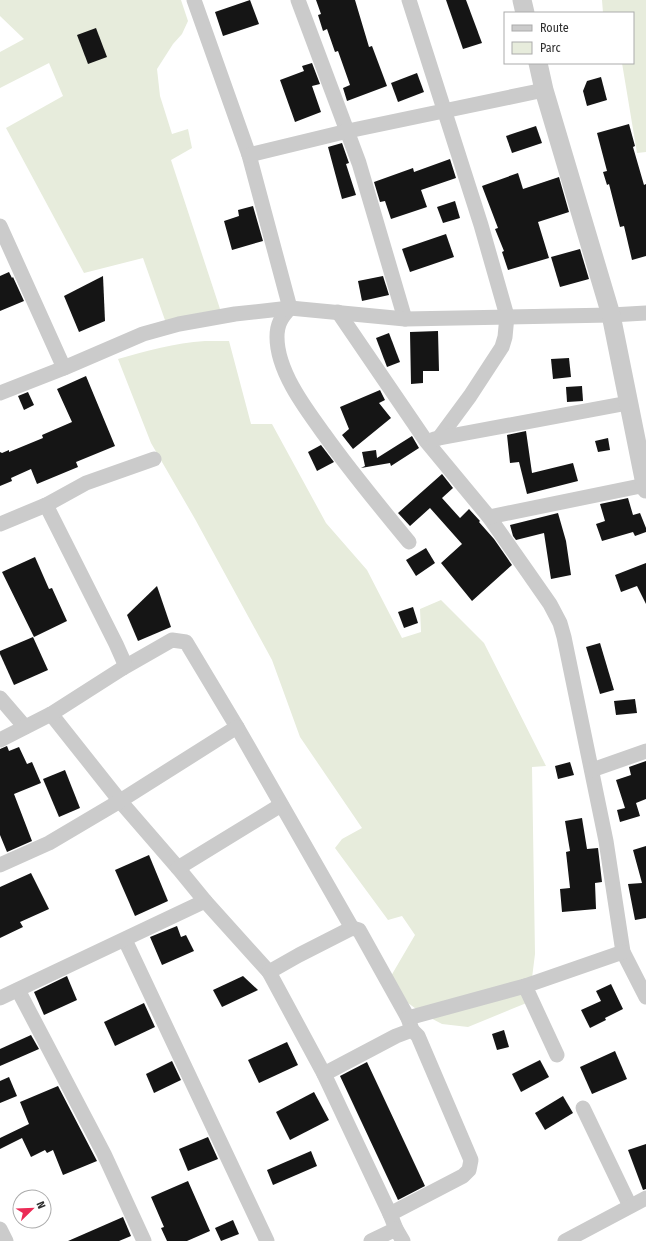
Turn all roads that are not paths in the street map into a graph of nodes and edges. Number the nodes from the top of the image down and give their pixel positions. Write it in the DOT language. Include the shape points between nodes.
graph roads {
  1 [pos="194,0"];
  2 [pos="298,0"];
  3 [pos="409,0"];
  4 [pos="522,0"];
  5 [pos="525,12"];
  6 [pos="538,64"];
  7 [pos="544,90"];
  8 [pos="444,111"];
  9 [pos="348,130"];
  10 [pos="249,155"];
  11 [pos="0,226"];
  12 [pos="290,308"];
  13 [pos="338,312"];
  14 [pos="646,313"];
  15 [pos="611,315"];
  16 [pos="507,316"];
  17 [pos="405,318"];
  18 [pos="64,368"];
  19 [pos="0,393"];
  20 [pos="628,403"];
  21 [pos="432,440"];
  22 [pos="154,459"];
  23 [pos="645,487"];
  24 [pos="46,505"];
  25 [pos="489,517"];
  26 [pos="0,524"];
  27 [pos="409,542"];
  28 [pos="123,668"];
  29 [pos="0,698"];
  30 [pos="51,714"];
  31 [pos="26,727"];
  32 [pos="237,727"];
  33 [pos="0,740"];
  34 [pos="646,751"];
  35 [pos="592,770"];
  36 [pos="120,801"];
  37 [pos="281,805"];
  38 [pos="0,865"];
  39 [pos="178,868"];
  40 [pos="205,901"];
  41 [pos="352,928"];
  42 [pos="125,940"];
  43 [pos="623,952"];
  44 [pos="269,972"];
  45 [pos="525,986"];
  46 [pos="18,990"];
  47 [pos="646,996"];
  48 [pos="0,998"];
  49 [pos="410,1024"];
  50 [pos="557,1055"];
  51 [pos="324,1074"];
  52 [pos="583,1108"];
  53 [pos="646,1198"];
  54 [pos="630,1206"];
  55 [pos="390,1214"];
  56 [pos="0,1229"];
  57 [pos="400,1235"];
  58 [pos="6,1241"];
  59 [pos="144,1241"];
  60 [pos="267,1241"];
  61 [pos="371,1241"];
  62 [pos="565,1241"];
  1 -- 10 [label="street"];
  2 -- 9 [label="street"];
  3 -- 8 [label="street"];
  4 -- 5 [label="street"];
  6 -- 7 [label="street"];
  7 -- 8 [label="street"];
  7 -- 15 [label="street"];
  8 -- 9 [label="street"];
  8 -- 16 [label="street" via="482,226"];
  9 -- 10 [label="street"];
  9 -- 17 [label="street"];
  10 -- 12 [label="street"];
  11 -- 18 [label="street"];
  12 -- 13 [label="street"];
  12 -- 18 [label="street" via="235,314 172,326 144,334"];
  12 -- 27 [label="street" via="279,320 277,338 280,358 299,400 350,470"];
  13 -- 17 [label="street"];
  13 -- 21 [label="street"];
  14 -- 15 [label="street"];
  15 -- 16 [label="street"];
  15 -- 20 [label="street"];
  16 -- 17 [label="street"];
  16 -- 21 [label="street" via="502,347 470,396"];
  18 -- 19 [label="street"];
  20 -- 21 [label="street"];
  20 -- 23 [label="street"];
  21 -- 25 [label="street"];
  22 -- 24 [label="street" via="86,483"];
  23 -- 25 [label="street"];
  24 -- 26 [label="street"];
  24 -- 28 [label="street" via="116,644 124,662"];
  25 -- 35 [label="street" via="550,604 560,623"];
  28 -- 30 [label="street"];
  28 -- 32 [label="street" via="172,640 186,642"];
  29 -- 31 [label="street"];
  30 -- 31 [label="street"];
  30 -- 36 [label="street"];
  31 -- 33 [label="street"];
  32 -- 36 [label="street"];
  32 -- 37 [label="street"];
  34 -- 35 [label="street"];
  35 -- 43 [label="street"];
  36 -- 38 [label="street" via="49,843"];
  36 -- 39 [label="street"];
  37 -- 39 [label="street"];
  37 -- 41 [label="street"];
  39 -- 40 [label="street"];
  40 -- 42 [label="street"];
  40 -- 44 [label="street"];
  41 -- 44 [label="street"];
  41 -- 49 [label="street" via="359,930"];
  42 -- 46 [label="street"];
  42 -- 60 [label="street"];
  43 -- 45 [label="street"];
  43 -- 47 [label="street"];
  44 -- 51 [label="street"];
  45 -- 49 [label="street"];
  45 -- 50 [label="street"];
  46 -- 48 [label="street"];
  46 -- 59 [label="street" via="104,1154"];
  49 -- 51 [label="street" via="396,1036"];
  49 -- 55 [label="street" via="418,1036 471,1160 469,1170 463,1176"];
  51 -- 55 [label="street"];
  52 -- 54 [label="street"];
  53 -- 54 [label="street"];
  54 -- 62 [label="street"];
  55 -- 57 [label="street"];
  56 -- 58 [label="street"];
  57 -- 61 [label="street"];
}
